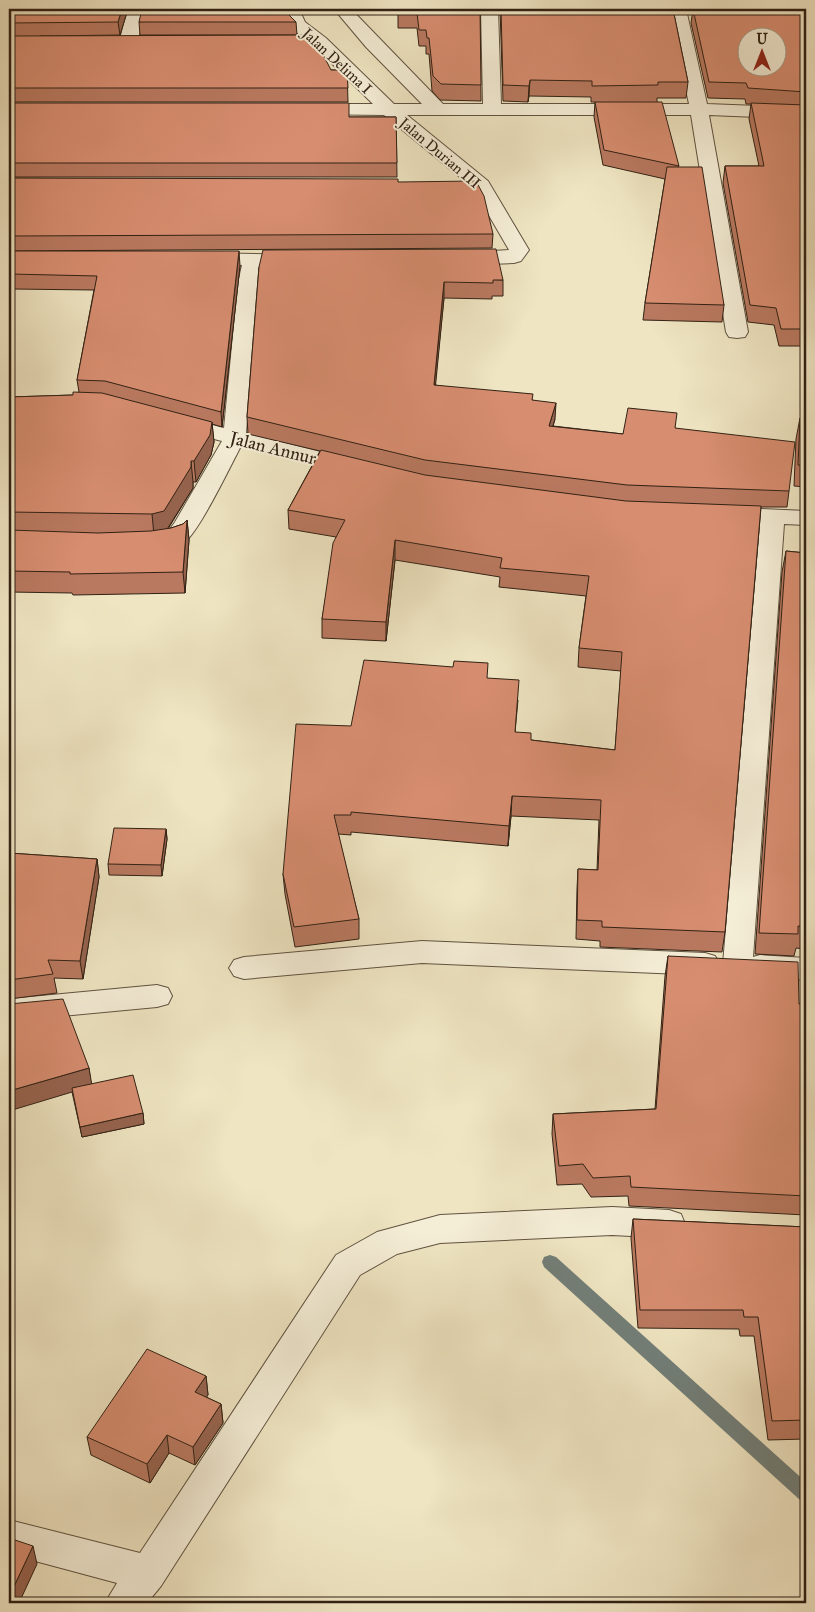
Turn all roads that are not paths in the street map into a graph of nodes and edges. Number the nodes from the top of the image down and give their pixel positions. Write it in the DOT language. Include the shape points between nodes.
graph roads {
  1 [pos="136,9"];
  2 [pos="291,9"];
  3 [pos="342,9"];
  4 [pos="489,9"];
  5 [pos="679,12"];
  6 [pos="698,16"];
  7 [pos="291,42"];
  8 [pos="320,42"];
  9 [pos="108,44"];
  10 [pos="128,44"];
  11 [pos="147,44"];
  12 [pos="699,109"];
  13 [pos="292,110"];
  14 [pos="389,110"];
  15 [pos="492,110"];
  16 [pos="438,111"];
  17 [pos="806,112"];
  18 [pos="452,185"];
  19 [pos="481,185"];
  20 [pos="184,258"];
  21 [pos="253,259"];
  22 [pos="312,259"];
  23 [pos="440,259"];
  24 [pos="737,332"];
  25 [pos="159,418"];
  26 [pos="234,439"];
  27 [pos="377,474"];
  28 [pos="704,513"];
  29 [pos="773,515"];
  30 [pos="806,518"];
  31 [pos="135,544"];
  32 [pos="738,964"];
  33 [pos="244,968"];
  34 [pos="806,969"];
  35 [pos="157,996"];
  36 [pos="9,1010"];
  37 [pos="699,1226"];
  38 [pos="9,1537"];
  39 [pos="148,1573"];
  40 [pos="124,1603"];
  1 -- 10 [label="street"];
  2 -- 8 [label="street, Jalan Delima I" via="297,24"];
  3 -- 16 [label="street"];
  4 -- 15 [label="street"];
  5 -- 6 [label="street"];
  5 -- 12 [label="street"];
  7 -- 8 [label="street"];
  8 -- 14 [label="street, Jalan Delima I"];
  9 -- 10 [label="street"];
  10 -- 11 [label="street"];
  12 -- 15 [label="street"];
  12 -- 17 [label="street"];
  12 -- 24 [label="street"];
  13 -- 14 [label="street"];
  14 -- 16 [label="street"];
  14 -- 19 [label="street, Jalan Durian III"];
  15 -- 16 [label="street"];
  18 -- 19 [label="street"];
  19 -- 23 [label="street, Jalan Durian III" via="519,250 514,257"];
  20 -- 21 [label="street"];
  21 -- 22 [label="street"];
  21 -- 26 [label="street"];
  25 -- 26 [label="street, Jalan Annur"];
  26 -- 27 [label="street, Jalan Annur"];
  26 -- 31 [label="street" via="175,538 155,544"];
  28 -- 29 [label="street"];
  29 -- 30 [label="street"];
  29 -- 32 [label="street"];
  32 -- 33 [label="street" via="422,952"];
  32 -- 34 [label="street"];
  35 -- 36 [label="street"];
  37 -- 39 [label="street" via="612,1221 440,1229 389,1242 348,1265"];
  38 -- 39 [label="street"];
  39 -- 40 [label="street"];
}
